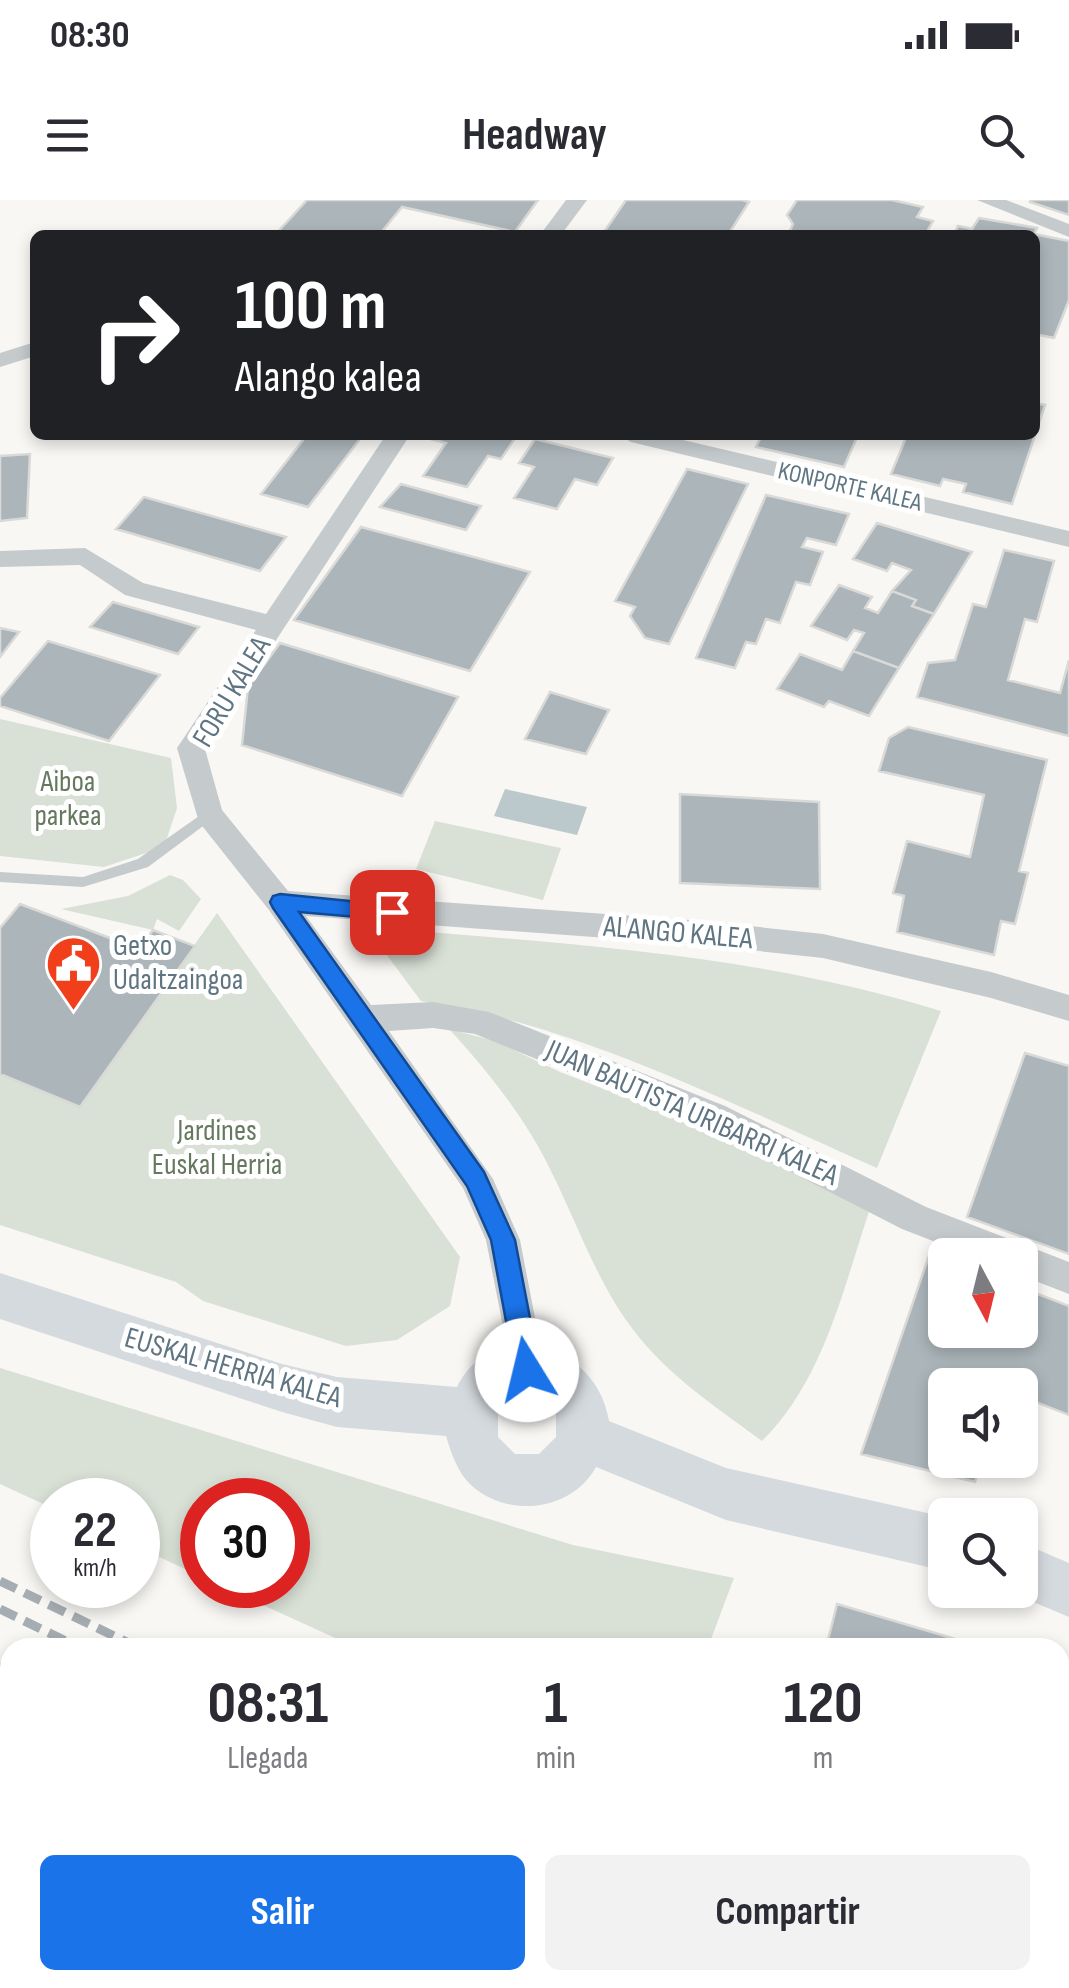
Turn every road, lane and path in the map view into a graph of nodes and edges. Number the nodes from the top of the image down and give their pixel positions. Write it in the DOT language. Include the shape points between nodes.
graph roads {
  1 [pos="577,200"];
  2 [pos="987,200"];
  3 [pos="554,230"];
  4 [pos="1069,231"];
  5 [pos="30,351"];
  6 [pos="0,360"];
  7 [pos="395,440"];
  8 [pos="653,440"];
  9 [pos="1069,539"];
  10 [pos="0,559"];
  11 [pos="272,625"];
  12 [pos="209,814"];
  13 [pos="0,877"];
  14 [pos="280,902"];
  15 [pos="1069,1008"];
  16 [pos="362,1019"];
  17 [pos="966,1238"];
  18 [pos="1038,1266"];
  19 [pos="1069,1278"];
  20 [pos="0,1296"];
  21 [pos="527,1370"];
  22 [pos="471,1413"];
  23 [pos="584,1436"];
  24 [pos="928,1540"];
  25 [pos="1038,1577"];
  26 [pos="1069,1590"];
  1 -- 3 [label="street"];
  2 -- 4 [label="street"];
  5 -- 6 [label="street"];
  7 -- 11 [label="street, FORU KALEA"];
  8 -- 9 [label="street, KONPORTE KALEA"];
  10 -- 11 [label="street" via="86,556 134,589"];
  11 -- 12 [label="street, FORU KALEA" via="191,748"];
  12 -- 13 [label="lane" via="143,864 83,882"];
  12 -- 14 [label="street, FORU KALEA"];
  14 -- 15 [label="street, ALANGO KALEA" via="823,946"];
  14 -- 16 [label="street, FORU KALEA"];
  16 -- 17 [label="street, JUAN BAUTISTA URIBARRI KALEA" via="478,1020 713,1116"];
  16 -- 21 [label="street, FORU KALEA" via="476,1179 503,1240"];
  18 -- 19 [label="street"];
  20 -- 22 [label="street, EUSKAL HERRIA KALEA" via="337,1402"];
  21 -- 22 [label="street" via="489,1383"];
  21 -- 23 [label="street" via="569,1387 584,1418"];
  22 -- 23 [label="street" via="476,1451 505,1478 525,1482 563,1469"];
  23 -- 24 [label="street" via="726,1494"];
  25 -- 26 [label="street"];
}
